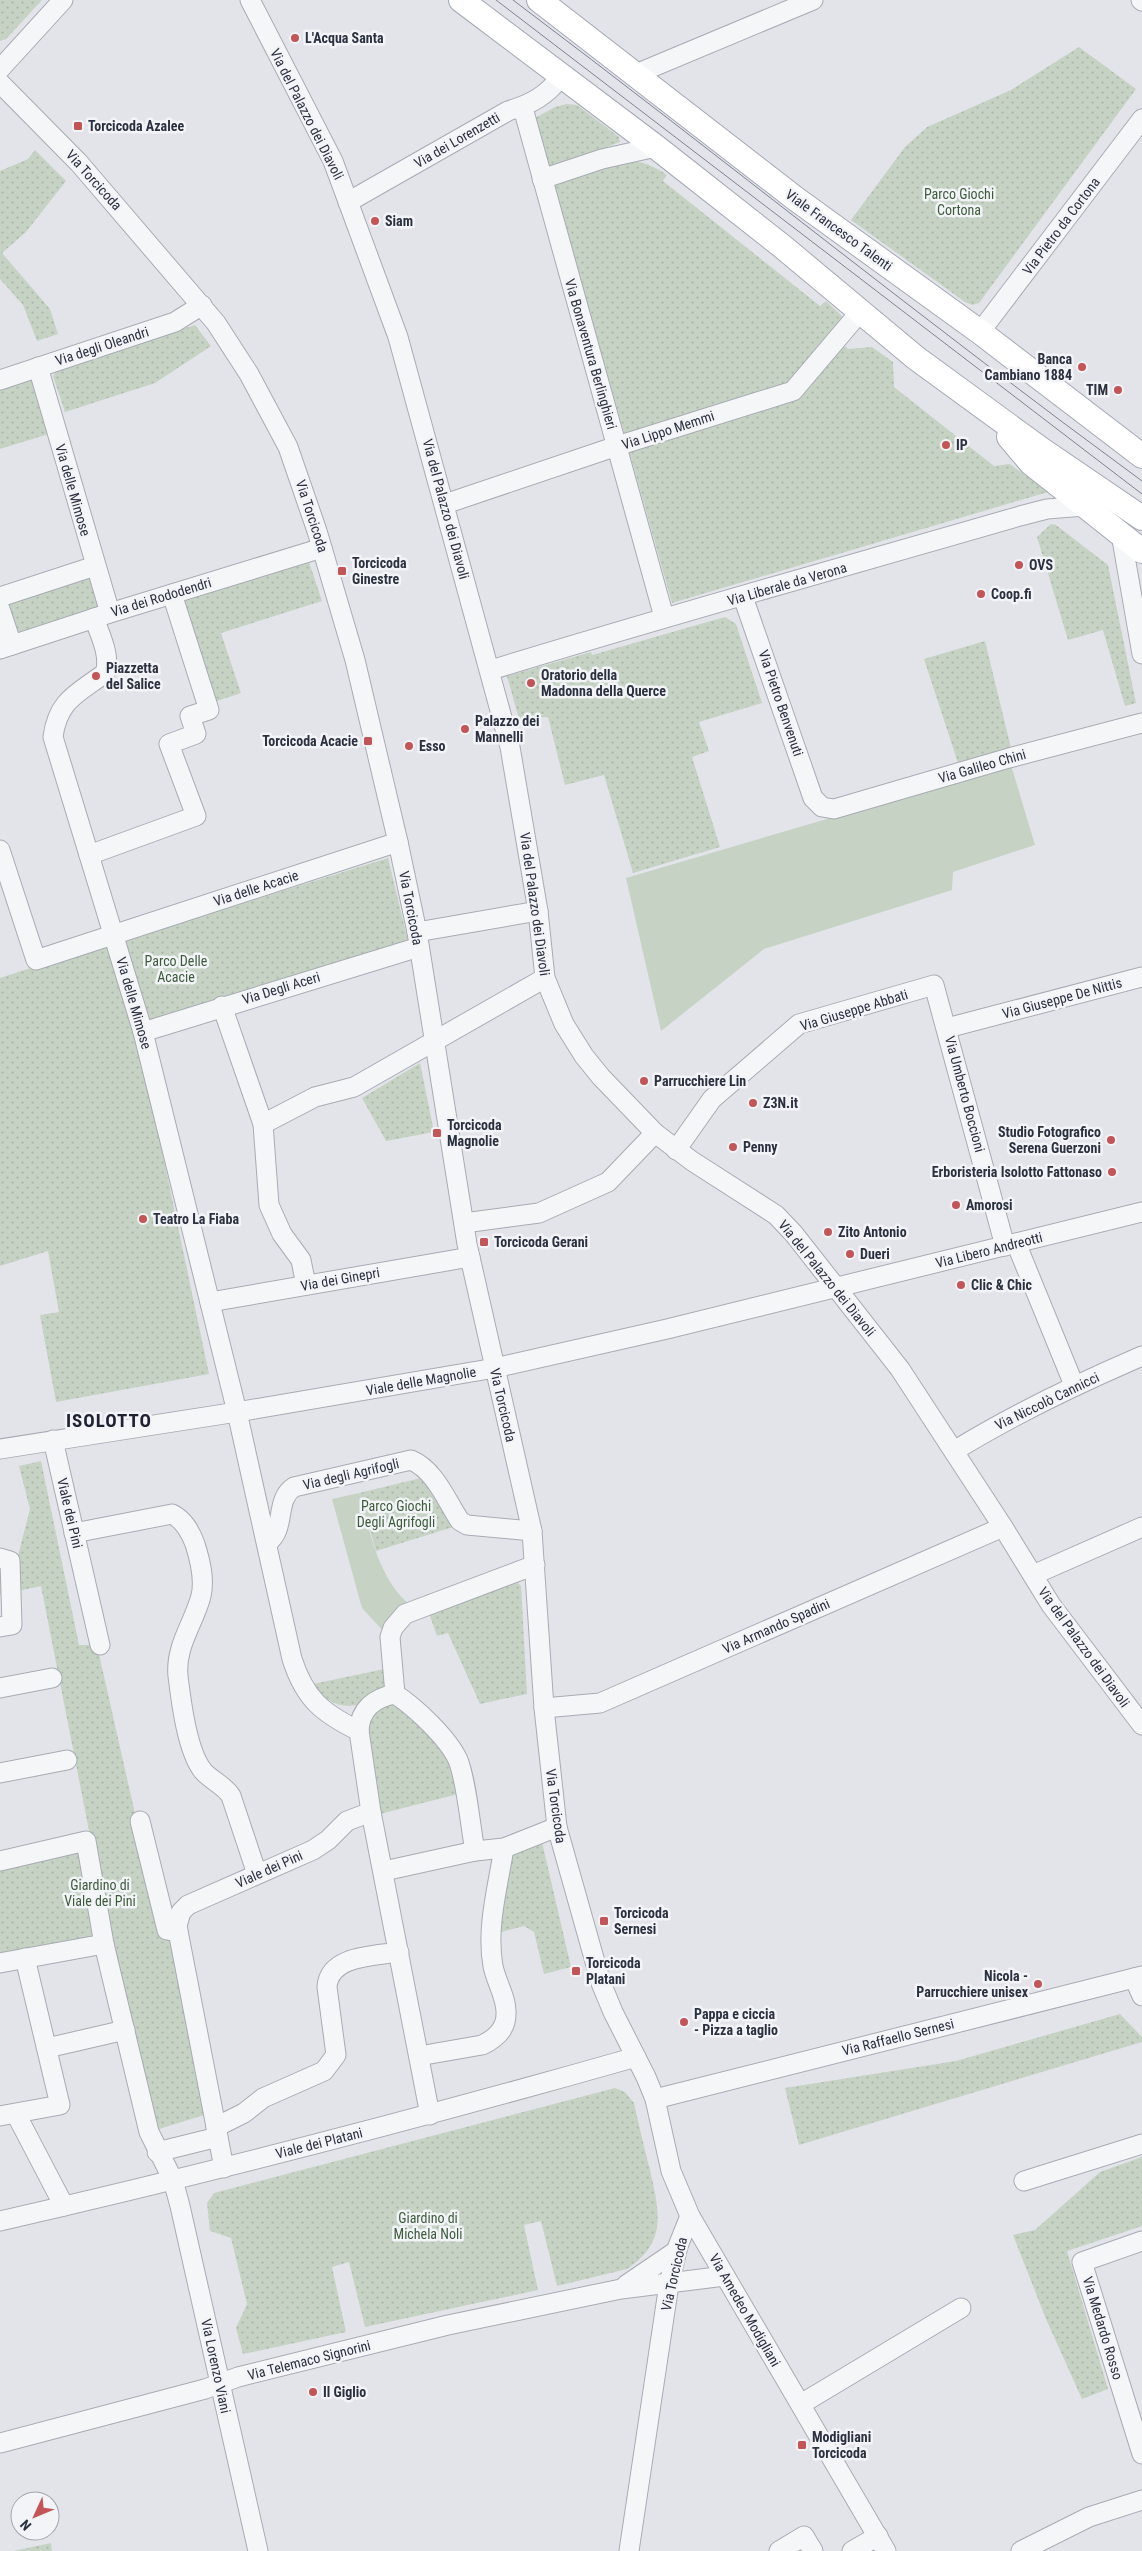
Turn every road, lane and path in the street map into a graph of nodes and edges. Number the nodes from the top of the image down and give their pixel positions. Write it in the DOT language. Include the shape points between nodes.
graph roads {
  1 [pos="63,0"];
  2 [pos="250,0"];
  3 [pos="461,0"];
  4 [pos="539,0"];
  5 [pos="814,0"];
  6 [pos="0,69"];
  7 [pos="636,74"];
  8 [pos="562,76"];
  9 [pos="0,83"];
  10 [pos="523,108"];
  11 [pos="1142,118"];
  12 [pos="656,147"];
  13 [pos="542,179"];
  14 [pos="348,202"];
  15 [pos="202,305"];
  16 [pos="860,312"];
  17 [pos="980,332"];
  18 [pos="38,367"];
  19 [pos="0,380"];
  20 [pos="991,414"];
  21 [pos="618,446"];
  22 [pos="1142,456"];
  23 [pos="445,504"];
  24 [pos="1085,506"];
  25 [pos="1142,518"];
  26 [pos="1121,534"];
  27 [pos="322,548"];
  28 [pos="1142,551"];
  29 [pos="95,566"];
  30 [pos="1142,578"];
  31 [pos="172,594"];
  32 [pos="0,597"];
  33 [pos="743,597"];
  34 [pos="1132,598"];
  35 [pos="0,609"];
  36 [pos="102,616"];
  37 [pos="664,617"];
  38 [pos="6,647"];
  39 [pos="1142,654"];
  40 [pos="490,670"];
  41 [pos="1142,722"];
  42 [pos="822,807"];
  43 [pos="398,842"];
  44 [pos="0,850"];
  45 [pos="89,855"];
  46 [pos="538,911"];
  47 [pos="114,934"];
  48 [pos="418,939"];
  49 [pos="1142,977"];
  50 [pos="545,978"];
  51 [pos="934,985"];
  52 [pos="222,1006"];
  53 [pos="947,1028"];
  54 [pos="143,1032"];
  55 [pos="434,1041"];
  56 [pos="263,1124"];
  57 [pos="655,1133"];
  58 [pos="676,1150"];
  59 [pos="1142,1212"];
  60 [pos="464,1223"];
  61 [pos="1011,1245"];
  62 [pos="470,1257"];
  63 [pos="306,1285"];
  64 [pos="837,1287"];
  65 [pos="210,1302"];
  66 [pos="1142,1356"];
  67 [pos="495,1368"];
  68 [pos="1074,1385"];
  69 [pos="236,1412"];
  70 [pos="53,1440"];
  71 [pos="0,1448"];
  72 [pos="954,1451"];
  73 [pos="1003,1527"];
  74 [pos="1142,1527"];
  75 [pos="532,1530"];
  76 [pos="74,1533"];
  77 [pos="267,1543"];
  78 [pos="0,1558"];
  79 [pos="535,1565"];
  80 [pos="1033,1575"];
  81 [pos="0,1627"];
  82 [pos="100,1645"];
  83 [pos="52,1678"];
  84 [pos="0,1688"];
  85 [pos="395,1694"];
  86 [pos="544,1708"];
  87 [pos="1142,1726"];
  88 [pos="359,1731"];
  89 [pos="67,1760"];
  90 [pos="0,1773"];
  91 [pos="372,1812"];
  92 [pos="140,1821"];
  93 [pos="557,1827"];
  94 [pos="504,1848"];
  95 [pos="475,1850"];
  96 [pos="0,1861"];
  97 [pos="384,1871"];
  98 [pos="257,1874"];
  99 [pos="178,1932"];
  100 [pos="104,1944"];
  101 [pos="399,1952"];
  102 [pos="25,1958"];
  103 [pos="0,1963"];
  104 [pos="1138,1977"];
  105 [pos="1142,1996"];
  106 [pos="125,2030"];
  107 [pos="47,2048"];
  108 [pos="419,2056"];
  109 [pos="636,2057"];
  110 [pos="655,2099"];
  111 [pos="8,2115"];
  112 [pos="430,2115"];
  113 [pos="217,2132"];
  114 [pos="1142,2144"];
  115 [pos="157,2152"];
  116 [pos="224,2168"];
  117 [pos="173,2180"];
  118 [pos="1024,2181"];
  119 [pos="64,2206"];
  120 [pos="690,2216"];
  121 [pos="0,2221"];
  122 [pos="1142,2241"];
  123 [pos="676,2251"];
  124 [pos="725,2276"];
  125 [pos="669,2284"];
  126 [pos="621,2289"];
  127 [pos="961,2308"];
  128 [pos="220,2384"];
  129 [pos="801,2404"];
  130 [pos="0,2443"];
  131 [pos="1142,2454"];
  132 [pos="1142,2500"];
  133 [pos="882,2544"];
  134 [pos="258,2551"];
  135 [pos="629,2551"];
  136 [pos="779,2551"];
  137 [pos="813,2551"];
  138 [pos="852,2551"];
  139 [pos="1021,2551"];
  1 -- 6 [label="street"];
  2 -- 14 [label="street, Via del Palazzo dei Diavoli" via="333,161"];
  3 -- 8 [label="main road"];
  4 -- 7 [label="main road, Viale Francesco Talenti"];
  5 -- 7 [label="street"];
  7 -- 17 [label="main road, Viale Francesco Talenti" via="796,199"];
  8 -- 10 [label="street, Via dei Lorenzetti" via="547,94"];
  8 -- 12 [label="main road"];
  9 -- 15 [label="street, Via Torcicoda" via="80,163"];
  10 -- 13 [label="street, Via Bonaventura Berlinghieri"];
  10 -- 14 [label="street, Via dei Lorenzetti" via="508,111"];
  11 -- 17 [label="street, Via Pietro da Cortona"];
  12 -- 13 [label="street" via="602,159"];
  12 -- 16 [label="main road"];
  13 -- 21 [label="street, Via Bonaventura Berlinghieri"];
  14 -- 23 [label="street, Via del Palazzo dei Diavoli" via="398,337"];
  15 -- 18 [label="street, Via degli Oleandri" via="175,322"];
  15 -- 27 [label="street, Via Torcicoda" via="231,344 288,446"];
  16 -- 20 [label="main road"];
  16 -- 21 [label="street, Via Lippo Memmi" via="793,391"];
  17 -- 22 [label="main road, Viale Francesco Talenti"];
  18 -- 19 [label="street, Via degli Oleandri"];
  18 -- 29 [label="street, Via delle Mimose"];
  20 -- 24 [label="main road" via="1031,463"];
  20 -- 25 [label="main road"];
  21 -- 23 [label="street, Via Lippo Memmi"];
  21 -- 37 [label="street, Via Bonaventura Berlinghieri"];
  23 -- 40 [label="street, Via del Palazzo dei Diavoli"];
  24 -- 26 [label="main road"];
  24 -- 33 [label="street, Via Liberale da Verona" via="1047,508"];
  26 -- 28 [label="main road"];
  26 -- 34 [label="street"];
  27 -- 31 [label="street, Via dei Rododendri"];
  27 -- 43 [label="street, Via Torcicoda" via="355,660"];
  29 -- 32 [label="street"];
  29 -- 36 [label="street, Via delle Mimose"];
  30 -- 34 [label="street"];
  31 -- 36 [label="street, Via dei Rododendri"];
  31 -- 45 [label="street" via="209,710 190,716 196,734 169,744 196,816"];
  33 -- 37 [label="street, Via Liberale da Verona"];
  33 -- 42 [label="street, Via Pietro Benvenuti" via="812,798"];
  34 -- 39 [label="street"];
  35 -- 38 [label="street"];
  36 -- 38 [label="street, Via dei Rododendri"];
  36 -- 45 [label="street, Via delle Mimose" via="108,666 105,673 61,708 55,720 53,737"];
  37 -- 40 [label="street, Via Liberale da Verona"];
  40 -- 46 [label="street, Via del Palazzo dei Diavoli" via="510,747"];
  41 -- 42 [label="street, Via Galileo Chini" via="834,809"];
  43 -- 47 [label="street, Via delle Acacie"];
  43 -- 48 [label="street, Via Torcicoda"];
  44 -- 47 [label="street" via="36,960"];
  45 -- 47 [label="street, Via delle Mimose"];
  46 -- 48 [label="street"];
  46 -- 50 [label="street, Via del Palazzo dei Diavoli"];
  47 -- 54 [label="street, Via delle Mimose"];
  48 -- 52 [label="street, Via Degli Aceri"];
  48 -- 55 [label="street, Via Torcicoda"];
  49 -- 53 [label="street, Via Giuseppe De Nittis"];
  50 -- 55 [label="street"];
  50 -- 57 [label="street, Via del Palazzo dei Diavoli" via="564,1024 584,1056 632,1112"];
  51 -- 53 [label="street, Via Umberto Boccioni"];
  51 -- 58 [label="street, Via Giuseppe Abbati" via="799,1024 712,1099"];
  52 -- 54 [label="street, Via Degli Aceri"];
  52 -- 56 [label="street"];
  53 -- 61 [label="street, Via Umberto Boccioni"];
  54 -- 65 [label="street, Via delle Mimose"];
  55 -- 56 [label="street" via="354,1086 315,1097"];
  55 -- 60 [label="street, Via Torcicoda"];
  56 -- 63 [label="street" via="269,1205 282,1234 301,1260"];
  57 -- 58 [label="street, Via del Palazzo dei Diavoli"];
  57 -- 60 [label="street" via="608,1182 539,1213"];
  58 -- 64 [label="street, Via del Palazzo dei Diavoli" via="776,1216"];
  59 -- 61 [label="street, Via Libero Andreotti"];
  60 -- 62 [label="street, Via Torcicoda"];
  61 -- 64 [label="street, Via Libero Andreotti"];
  61 -- 68 [label="street, Via Umberto Boccioni"];
  62 -- 63 [label="street, Via dei Ginepri"];
  62 -- 67 [label="street, Via Torcicoda"];
  63 -- 65 [label="street, Via dei Ginepri"];
  64 -- 67 [label="street, Viale delle Magnolie"];
  64 -- 72 [label="street, Via del Palazzo dei Diavoli" via="900,1369"];
  65 -- 69 [label="street, Via delle Mimose"];
  66 -- 68 [label="street, Via Niccolò Cannicci"];
  67 -- 69 [label="street, Viale delle Magnolie"];
  67 -- 75 [label="street, Via Torcicoda"];
  68 -- 72 [label="street, Via Niccolò Cannicci" via="992,1427"];
  69 -- 70 [label="street, Viale delle Magnolie"];
  69 -- 77 [label="street"];
  70 -- 71 [label="street, Viale delle Magnolie"];
  70 -- 76 [label="street, Viale dei Pini"];
  72 -- 73 [label="street, Via del Palazzo dei Diavoli"];
  73 -- 80 [label="street, Via del Palazzo dei Diavoli"];
  73 -- 86 [label="street, Via Armando Spadini" via="600,1703"];
  74 -- 80 [label="street"];
  75 -- 77 [label="street, Via degli Agrifogli" via="468,1525 460,1521 423,1465 410,1460 294,1486 286,1492 278,1528"];
  75 -- 79 [label="street, Via Torcicoda"];
  76 -- 82 [label="street, Viale dei Pini"];
  76 -- 98 [label="street" via="172,1514 184,1523 192,1536 198,1552 202,1584 177,1663 184,1708 197,1760 203,1770 231,1796"];
  77 -- 88 [label="street" via="292,1660 305,1691 330,1716"];
  78 -- 81 [label="street" via="10,1561 12,1625"];
  79 -- 85 [label="street" via="405,1614 390,1636"];
  79 -- 86 [label="street, Via Torcicoda"];
  80 -- 87 [label="street, Via del Palazzo dei Diavoli" via="1051,1605"];
  83 -- 84 [label="street"];
  85 -- 88 [label="street" via="367,1707 359,1723"];
  85 -- 95 [label="street" via="414,1709 456,1758"];
  86 -- 93 [label="street, Via Torcicoda"];
  88 -- 91 [label="street"];
  89 -- 90 [label="street"];
  91 -- 97 [label="street"];
  91 -- 98 [label="street, Viale dei Pini" via="347,1821 313,1850"];
  92 -- 99 [label="street" via="167,1930"];
  93 -- 94 [label="street"];
  93 -- 109 [label="street, Via Torcicoda" via="601,1983"];
  94 -- 95 [label="street"];
  94 -- 108 [label="street" via="492,1920 493,1965 506,2008 504,2025 482,2046"];
  95 -- 97 [label="street"];
  96 -- 100 [label="street" via="86,1842"];
  97 -- 101 [label="street"];
  98 -- 99 [label="street, Viale dei Pini" via="188,1905 178,1918"];
  99 -- 113 [label="street, Viale dei Pini"];
  100 -- 102 [label="street"];
  100 -- 106 [label="street"];
  101 -- 108 [label="street"];
  101 -- 113 [label="street" via="351,1961 332,1969 327,1987 336,2055 324,2071 263,2098"];
  102 -- 103 [label="street"];
  102 -- 107 [label="street"];
  104 -- 105 [label="street"];
  104 -- 110 [label="street, Via Raffaello Sernesi"];
  106 -- 107 [label="street"];
  106 -- 115 [label="street" via="149,2132"];
  107 -- 111 [label="street" via="60,2105"];
  108 -- 112 [label="street"];
  109 -- 110 [label="street, Via Torcicoda"];
  109 -- 112 [label="street, Viale dei Platani"];
  110 -- 120 [label="street, Via Torcicoda" via="671,2171"];
  111 -- 119 [label="street"];
  112 -- 116 [label="street, Viale dei Platani"];
  113 -- 115 [label="street"];
  113 -- 116 [label="street, Viale dei Pini"];
  114 -- 118 [label="street"];
  115 -- 117 [label="street"];
  116 -- 117 [label="street, Viale dei Platani"];
  117 -- 119 [label="street, Viale dei Platani"];
  117 -- 128 [label="street, Via Lorenzo Viani"];
  119 -- 121 [label="street, Viale dei Platani"];
  120 -- 123 [label="street, Via Torcicoda"];
  120 -- 124 [label="street, Via Amedeo Modigliani"];
  122 -- 131 [label="street, Via Medardo Rosso" via="1082,2262"];
  123 -- 125 [label="street, Via Torcicoda"];
  123 -- 126 [label="street, Via Telemaco Signorini"];
  124 -- 125 [label="street, Via Telemaco Signorini"];
  124 -- 129 [label="street, Via Amedeo Modigliani"];
  125 -- 126 [label="street, Via Telemaco Signorini"];
  125 -- 135 [label="street, Via Torcicoda"];
  126 -- 128 [label="street, Via Telemaco Signorini" via="448,2325"];
  127 -- 129 [label="street"];
  128 -- 130 [label="street, Via Telemaco Signorini"];
  128 -- 134 [label="street, Via Lorenzo Viani"];
  129 -- 133 [label="street, Via Amedeo Modigliani"];
  132 -- 139 [label="street" via="1089,2517"];
  133 -- 138 [label="street, Via Amedeo Modigliani"];
  136 -- 137 [label="street" via="804,2536"];
}
